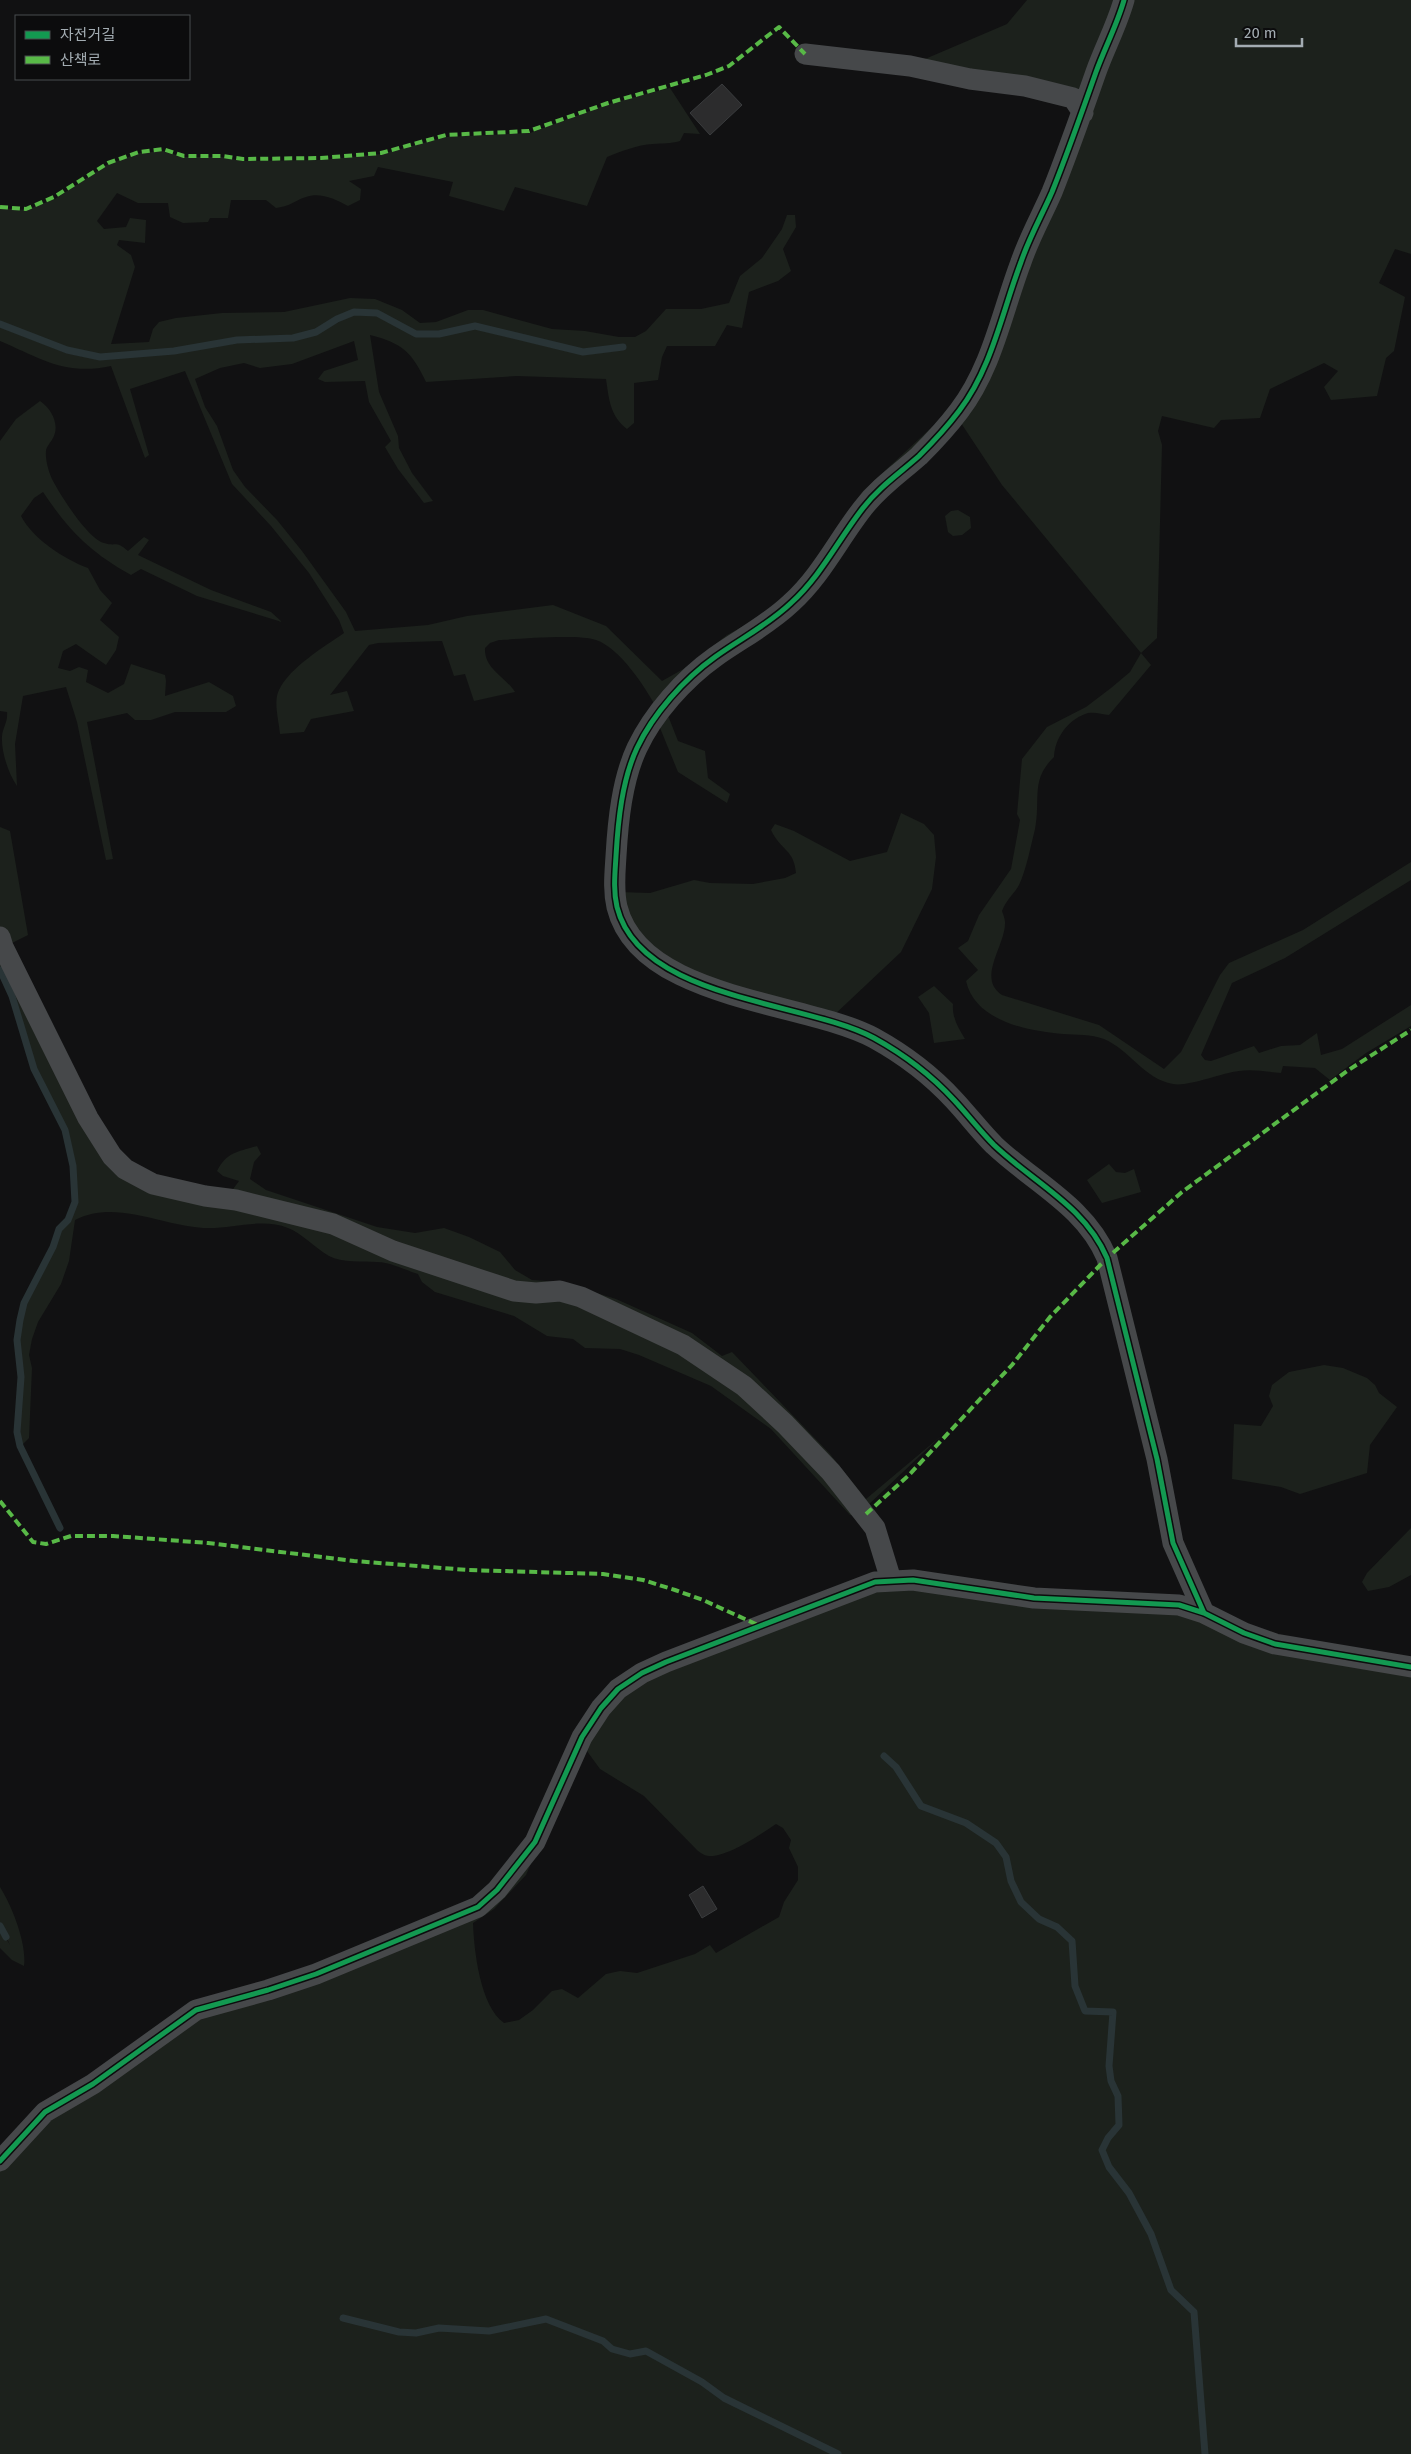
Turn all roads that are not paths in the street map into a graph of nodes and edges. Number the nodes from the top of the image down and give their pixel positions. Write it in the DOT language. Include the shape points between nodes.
graph roads {
  1 [pos="1124,0"];
  2 [pos="805,54"];
  3 [pos="1083,113"];
  4 [pos="0,937"];
  5 [pos="891,1580"];
  6 [pos="1204,1613"];
  7 [pos="1411,1667"];
  8 [pos="0,2161"];
  1 -- 3 [label="street"];
  2 -- 3 [label="street" via="910,66 970,79 1025,86 1073,98"];
  3 -- 6 [label="street" via="1022,259 979,381 960,410 919,456 864,506 818,575 791,604 712,659 682,686 637,747 628,773 618,827 614,888 625,927 656,959 708,987 877,1040 935,1082 996,1146 1089,1226 1098,1238 1112,1277 1157,1460 1173,1543"];
  4 -- 5 [label="street" via="88,1118 112,1156 125,1169 153,1184 333,1224 393,1251 514,1291 560,1291 581,1297 684,1345 744,1386 831,1472 876,1528"];
  5 -- 6 [label="street" via="935,1582 1034,1598 1179,1606"];
  5 -- 8 [label="street" via="876,1582 758,1625 642,1673 618,1689 601,1708 582,1738 535,1842 497,1890 478,1907 316,1974 196,2010 93,2084 45,2112"];
  6 -- 7 [label="street" via="1236,1630 1275,1644"];
}
